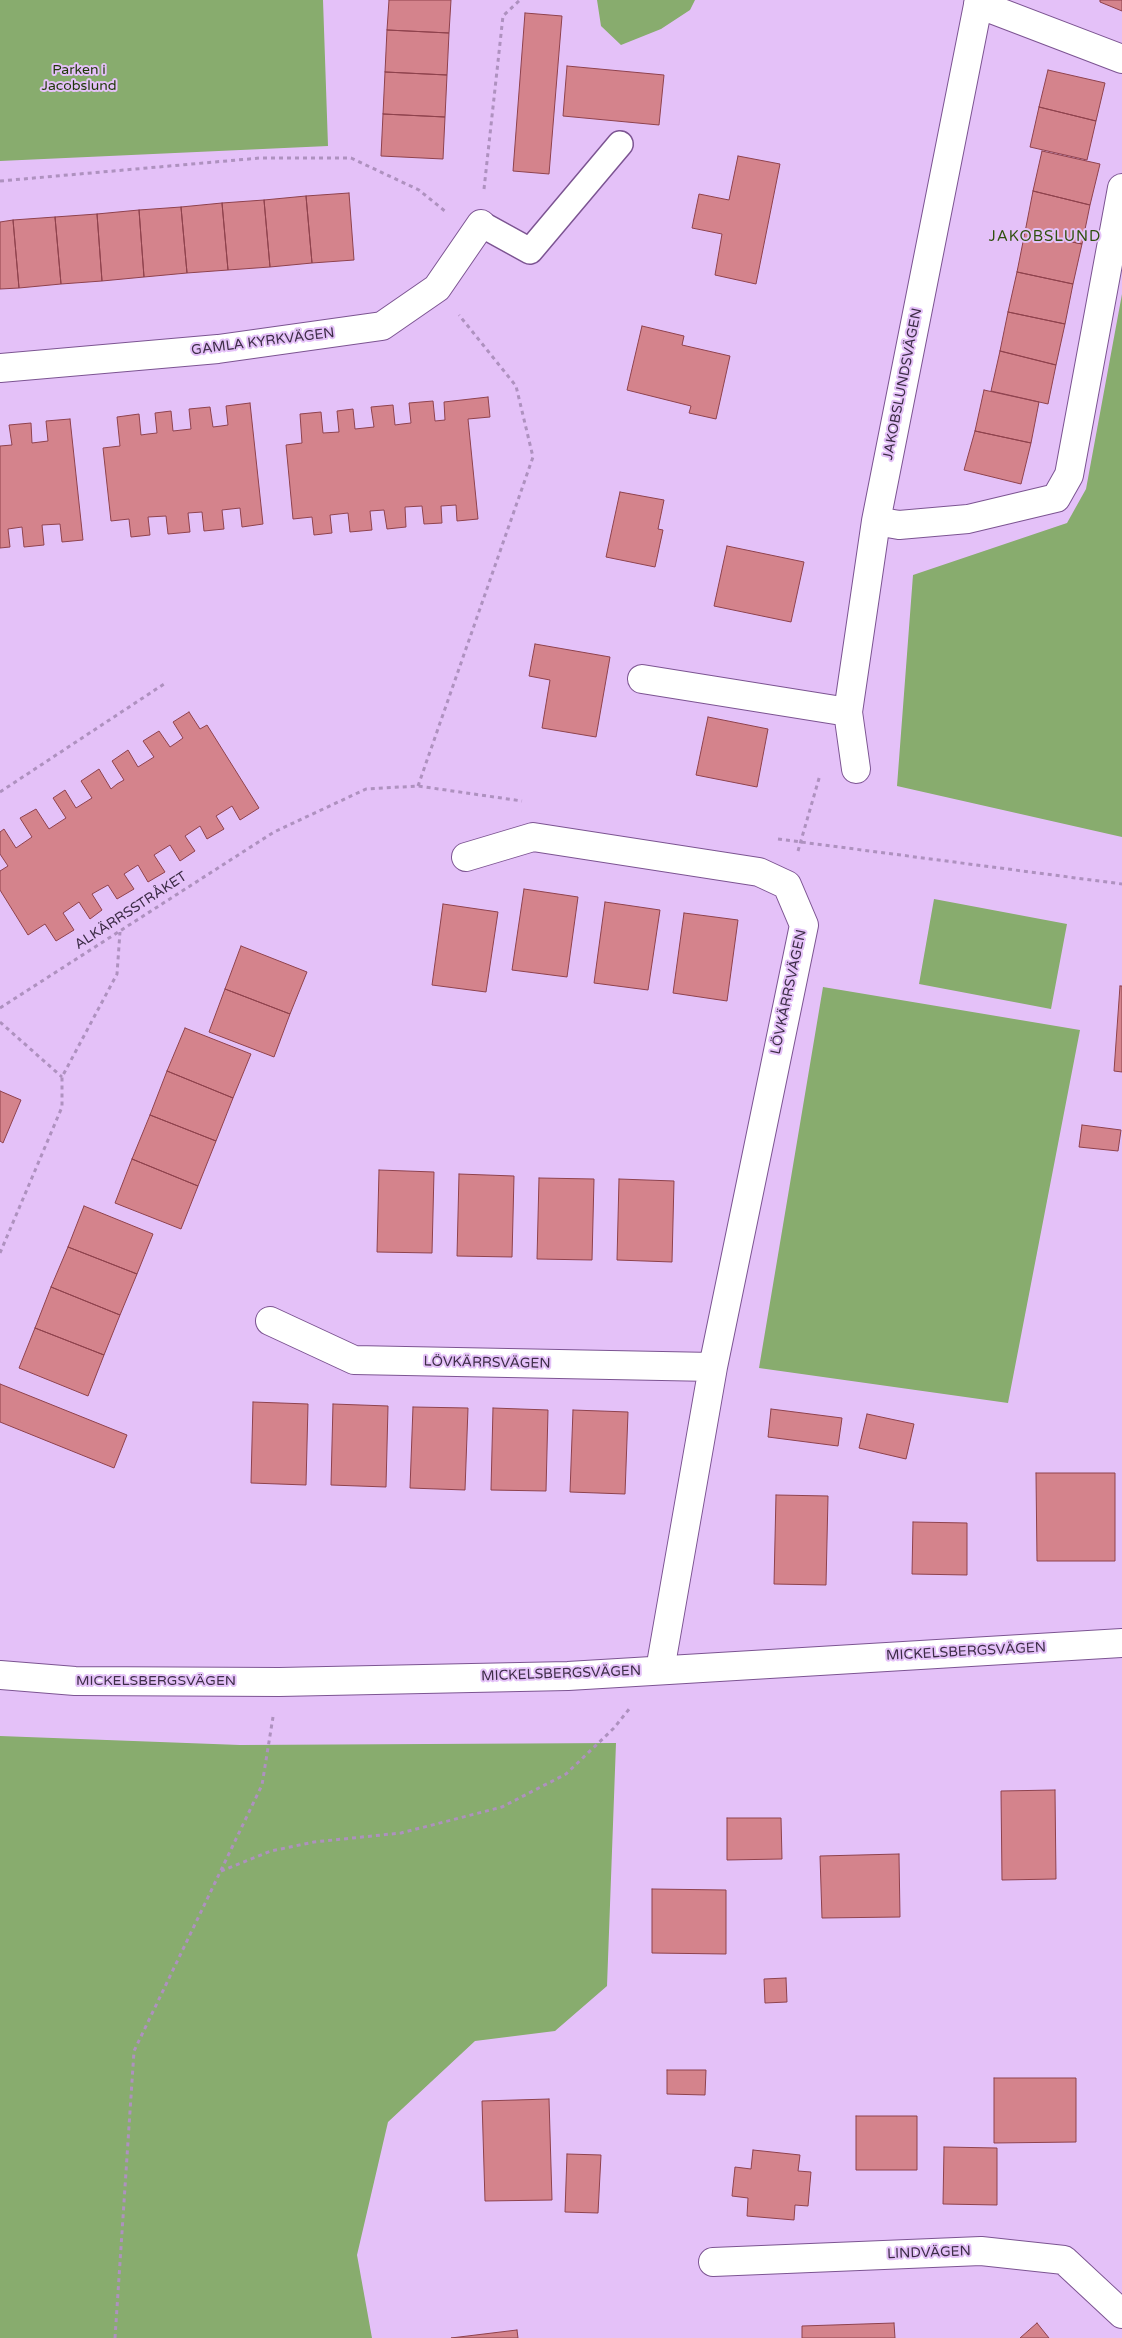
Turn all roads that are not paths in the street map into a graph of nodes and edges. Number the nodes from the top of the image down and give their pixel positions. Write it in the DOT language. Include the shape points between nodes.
graph roads {
  1 [pos="979,2"];
  2 [pos="1122,59"];
  3 [pos="620,144"];
  4 [pos="1122,188"];
  5 [pos="480,224"];
  6 [pos="0,368"];
  7 [pos="876,521"];
  8 [pos="642,679"];
  9 [pos="848,712"];
  10 [pos="856,769"];
  11 [pos="466,857"];
  12 [pos="270,1321"];
  13 [pos="713,1367"];
  14 [pos="1122,1643"];
  15 [pos="660,1670"];
  16 [pos="0,1675"];
  17 [pos="714,2262"];
  18 [pos="1122,2314"];
  1 -- 2 [label="street"];
  1 -- 7 [label="street, JAKOBSLUNDSVÄGEN"];
  3 -- 5 [label="lane" via="530,252"];
  4 -- 7 [label="street" via="1069,475 1056,498 968,519 899,525"];
  5 -- 6 [label="street, GAMLA KYRKVÄGEN" via="437,288 382,326 218,349"];
  7 -- 9 [label="street, JAKOBSLUNDSVÄGEN"];
  8 -- 9 [label="street"];
  9 -- 10 [label="street, JAKOBSLUNDSVÄGEN"];
  11 -- 13 [label="street, LÖVKÄRRSVÄGEN" via="533,836 759,872 787,885 804,925"];
  12 -- 13 [label="street, LÖVKÄRRSVÄGEN" via="354,1360"];
  13 -- 15 [label="street, LÖVKÄRRSVÄGEN"];
  14 -- 15 [label="street, MICKELSBERGSVÄGEN"];
  15 -- 16 [label="street, MICKELSBERGSVÄGEN" via="568,1676 280,1682 76,1681"];
  17 -- 18 [label="street, LINDVÄGEN" via="981,2251 1064,2260"];
}
